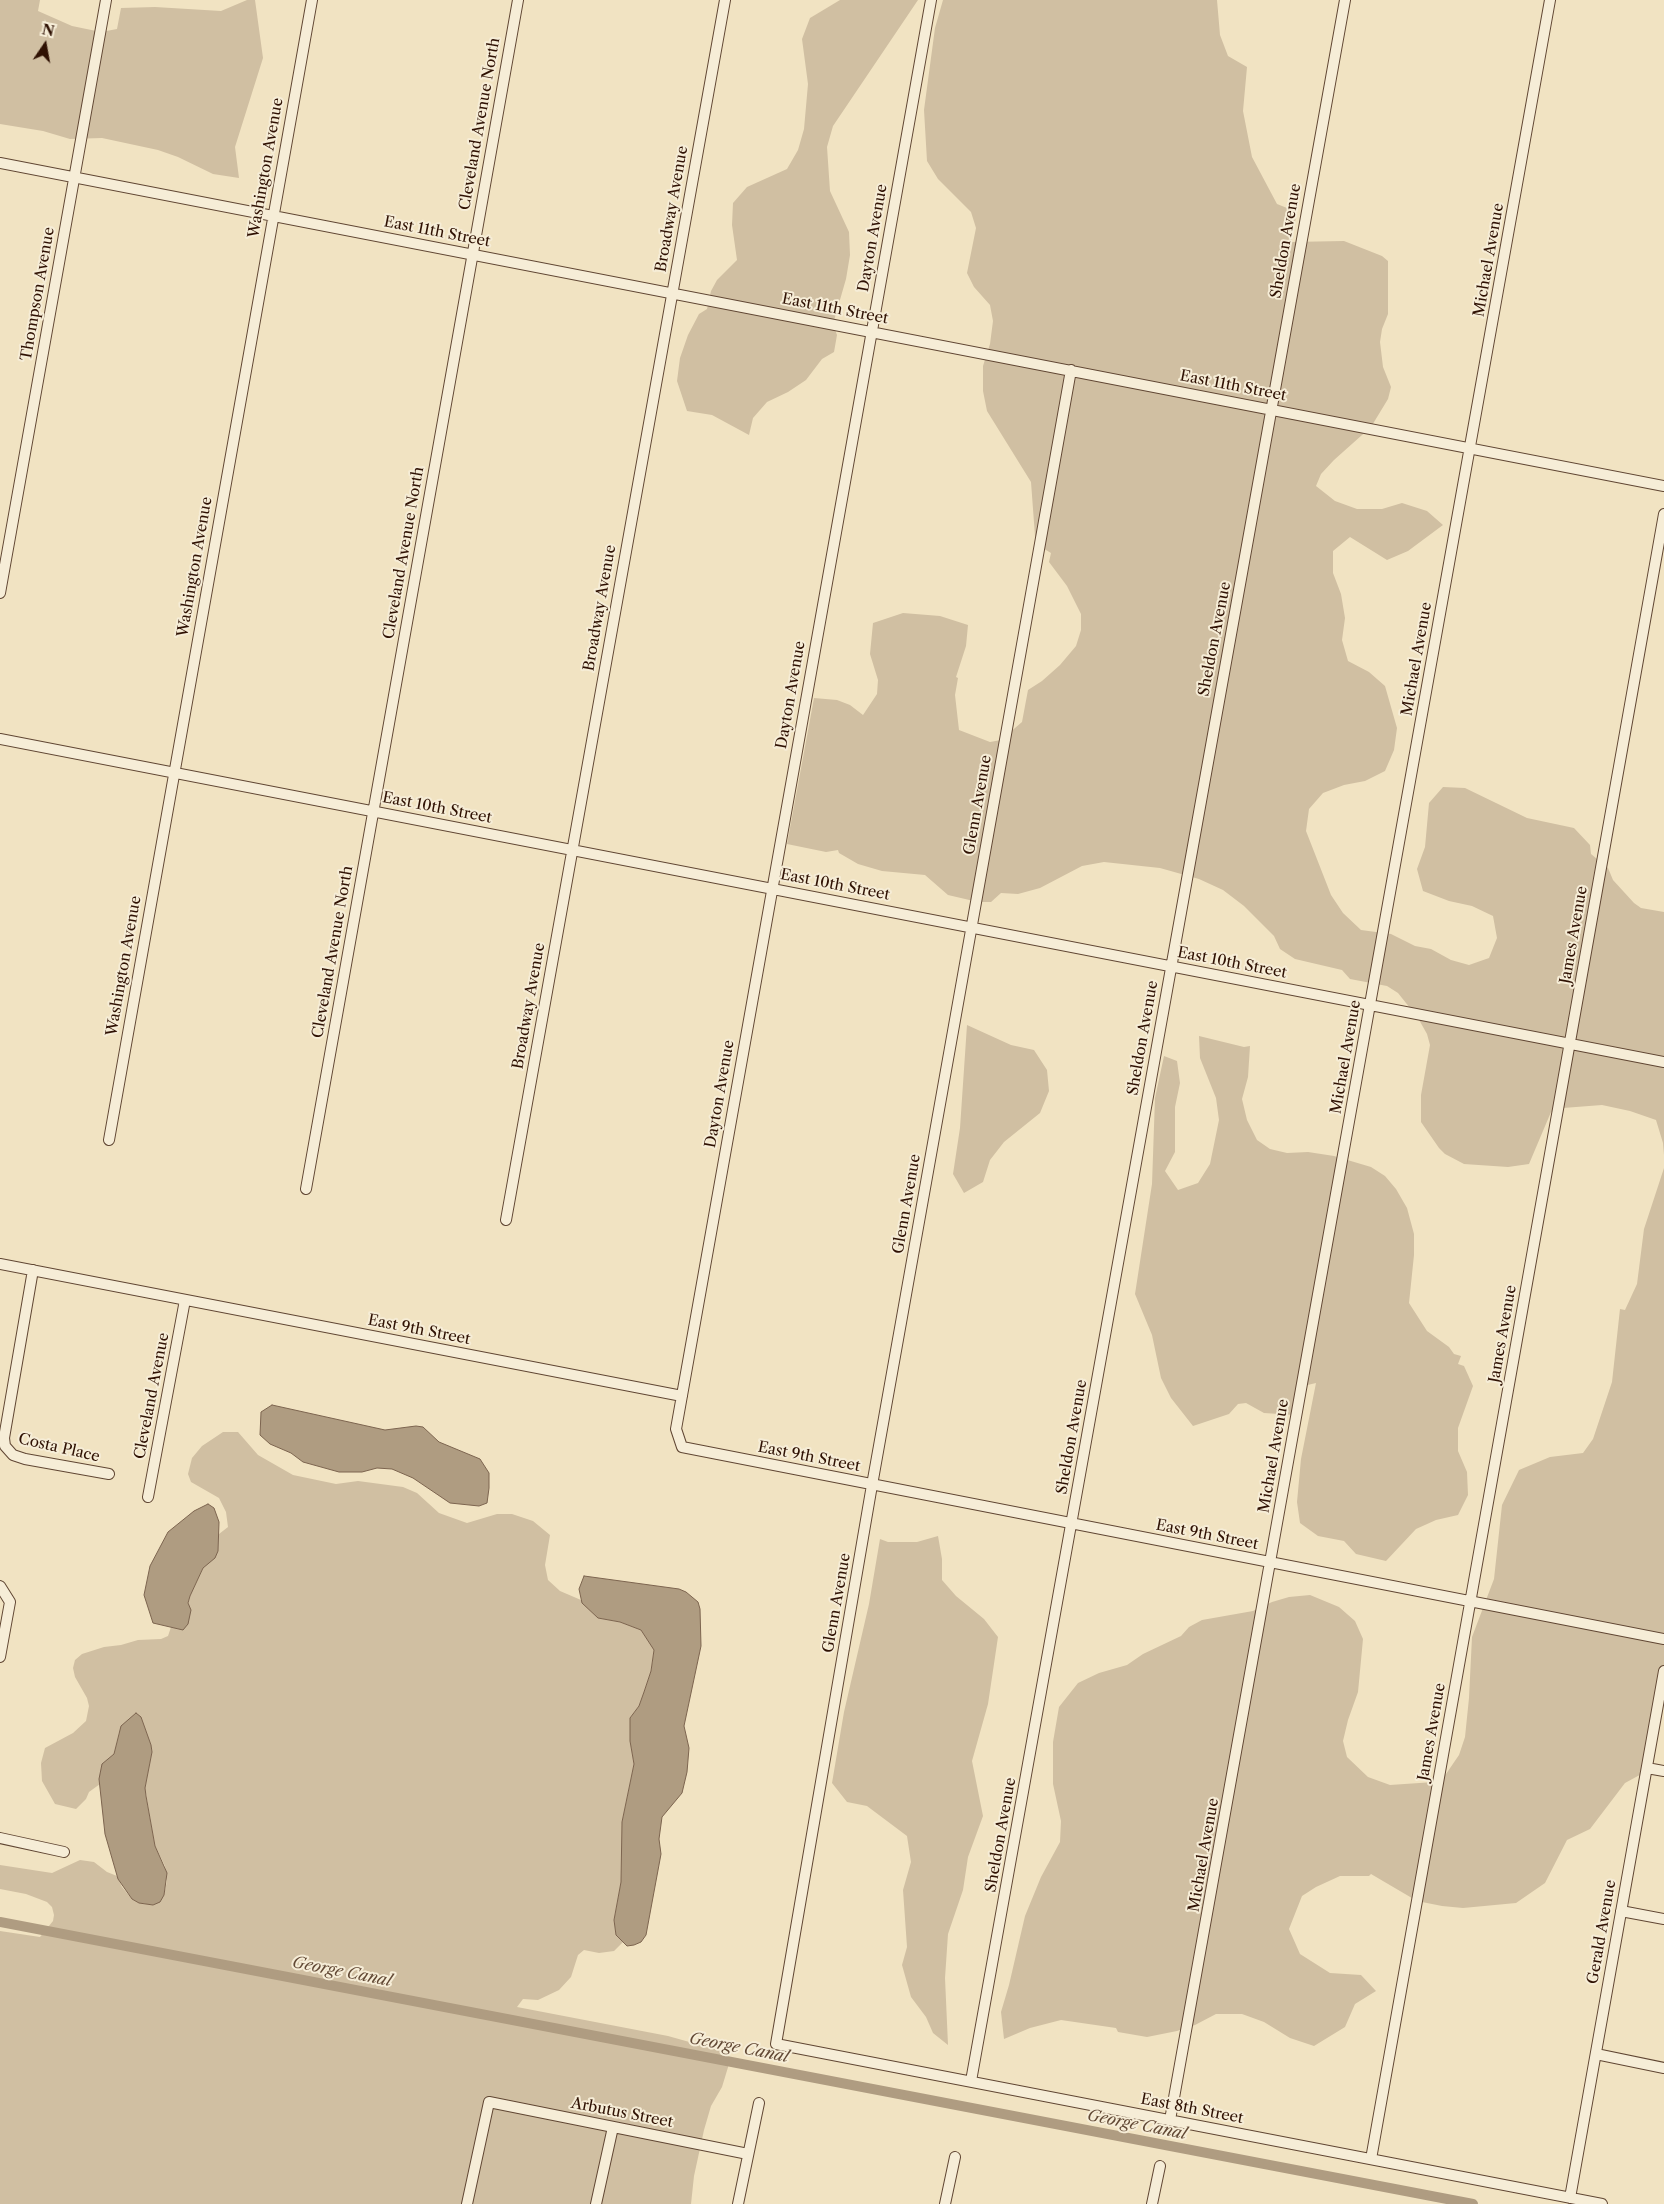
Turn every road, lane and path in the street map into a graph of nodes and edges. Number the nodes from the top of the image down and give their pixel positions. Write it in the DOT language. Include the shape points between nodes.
graph roads {
  1 [pos="106,0"];
  2 [pos="312,0"];
  3 [pos="518,0"];
  4 [pos="725,0"];
  5 [pos="931,0"];
  6 [pos="1345,0"];
  7 [pos="1550,0"];
  8 [pos="0,163"];
  9 [pos="74,177"];
  10 [pos="273,216"];
  11 [pos="472,254"];
  12 [pos="672,293"];
  13 [pos="871,332"];
  14 [pos="1071,370"];
  15 [pos="1271,409"];
  16 [pos="1470,448"];
  17 [pos="1664,486"];
  18 [pos="1664,514"];
  19 [pos="0,593"];
  20 [pos="0,739"];
  21 [pos="174,772"];
  22 [pos="373,811"];
  23 [pos="573,850"];
  24 [pos="772,888"];
  25 [pos="972,927"];
  26 [pos="1172,967"];
  27 [pos="1371,1005"];
  28 [pos="1570,1043"];
  29 [pos="1664,1062"];
  30 [pos="109,1140"];
  31 [pos="306,1189"];
  32 [pos="506,1220"];
  33 [pos="0,1264"];
  34 [pos="33,1270"];
  35 [pos="185,1300"];
  36 [pos="682,1396"];
  37 [pos="109,1474"];
  38 [pos="872,1485"];
  39 [pos="148,1497"];
  40 [pos="1071,1524"];
  41 [pos="1270,1563"];
  42 [pos="0,1586"];
  43 [pos="1470,1602"];
  44 [pos="1664,1639"];
  45 [pos="0,1657"];
  46 [pos="1664,1671"];
  47 [pos="1647,1768"];
  48 [pos="1664,1771"];
  49 [pos="0,1838"];
  50 [pos="64,1852"];
  51 [pos="1621,1911"];
  52 [pos="1664,1919"];
  53 [pos="776,2044"];
  54 [pos="1596,2054"];
  55 [pos="1664,2068"];
  56 [pos="972,2081"];
  57 [pos="759,2102"];
  58 [pos="1170,2120"];
  59 [pos="612,2127"];
  60 [pos="748,2154"];
  61 [pos="955,2157"];
  62 [pos="1371,2159"];
  63 [pos="1160,2166"];
  64 [pos="1570,2198"];
  65 [pos="467,2204"];
  66 [pos="596,2204"];
  67 [pos="738,2204"];
  68 [pos="945,2204"];
  69 [pos="1152,2204"];
  70 [pos="1602,2204"];
  1 -- 9 [label="street, Thompson Avenue"];
  2 -- 10 [label="street, Washington Avenue"];
  3 -- 11 [label="street, Cleveland Avenue North"];
  4 -- 12 [label="street, Broadway Avenue"];
  5 -- 13 [label="street, Dayton Avenue"];
  6 -- 15 [label="street, Sheldon Avenue"];
  7 -- 16 [label="street, Michael Avenue"];
  8 -- 9 [label="street, East 11th Street"];
  9 -- 10 [label="street, East 11th Street"];
  9 -- 19 [label="street, Thompson Avenue"];
  10 -- 11 [label="street, East 11th Street"];
  10 -- 21 [label="street, Washington Avenue"];
  11 -- 12 [label="street, East 11th Street"];
  11 -- 22 [label="street, Cleveland Avenue North"];
  12 -- 13 [label="street, East 11th Street"];
  12 -- 23 [label="street, Broadway Avenue"];
  13 -- 14 [label="street, East 11th Street"];
  13 -- 24 [label="street, Dayton Avenue"];
  14 -- 15 [label="street, East 11th Street"];
  14 -- 25 [label="street, Glenn Avenue"];
  15 -- 16 [label="street, East 11th Street"];
  15 -- 26 [label="street, Sheldon Avenue"];
  16 -- 17 [label="street, East 11th Street"];
  16 -- 27 [label="street, Michael Avenue"];
  18 -- 28 [label="street, James Avenue"];
  20 -- 21 [label="street, East 10th Street"];
  21 -- 22 [label="street, East 10th Street"];
  21 -- 30 [label="street, Washington Avenue"];
  22 -- 23 [label="street, East 10th Street"];
  22 -- 31 [label="street, Cleveland Avenue North"];
  23 -- 24 [label="street, East 10th Street"];
  23 -- 32 [label="street, Broadway Avenue"];
  24 -- 25 [label="street, East 10th Street"];
  24 -- 36 [label="street, Dayton Avenue"];
  25 -- 26 [label="street, East 10th Street"];
  25 -- 38 [label="street, Glenn Avenue"];
  26 -- 27 [label="street, East 10th Street"];
  26 -- 40 [label="street, Sheldon Avenue"];
  27 -- 28 [label="street, East 10th Street"];
  27 -- 41 [label="street, Michael Avenue"];
  28 -- 29 [label="street, East 10th Street"];
  28 -- 43 [label="street, James Avenue"];
  33 -- 34 [label="street, East 9th Street"];
  34 -- 35 [label="street, East 9th Street"];
  34 -- 37 [label="street, Costa Place" via="5,1446 13,1455 25,1459"];
  35 -- 36 [label="street, East 9th Street"];
  35 -- 39 [label="street, Cleveland Avenue"];
  36 -- 38 [label="street, East 9th Street" via="676,1429 682,1447"];
  38 -- 40 [label="street, East 9th Street"];
  38 -- 53 [label="street, Glenn Avenue"];
  40 -- 41 [label="street, East 9th Street"];
  40 -- 56 [label="street, Sheldon Avenue"];
  41 -- 43 [label="street, East 9th Street"];
  41 -- 58 [label="street, Michael Avenue"];
  42 -- 45 [label="street" via="10,1602"];
  43 -- 44 [label="street, East 9th Street"];
  43 -- 62 [label="street, James Avenue"];
  46 -- 47 [label="street, Gerald Avenue"];
  47 -- 48 [label="street"];
  47 -- 51 [label="street, Gerald Avenue"];
  49 -- 50 [label="street"];
  51 -- 52 [label="street"];
  51 -- 54 [label="street, Gerald Avenue"];
  53 -- 56 [label="street, East 8th Street"];
  54 -- 55 [label="street"];
  54 -- 64 [label="street, Gerald Avenue"];
  56 -- 58 [label="street, East 8th Street"];
  57 -- 60 [label="street"];
  58 -- 62 [label="street, East 8th Street"];
  59 -- 60 [label="street, Arbutus Street"];
  59 -- 65 [label="street, Arbutus Street" via="489,2102"];
  59 -- 66 [label="street"];
  60 -- 67 [label="street"];
  61 -- 68 [label="street"];
  62 -- 64 [label="street, East 8th Street"];
  63 -- 69 [label="street"];
  64 -- 70 [label="street, East 8th Street"];
}
